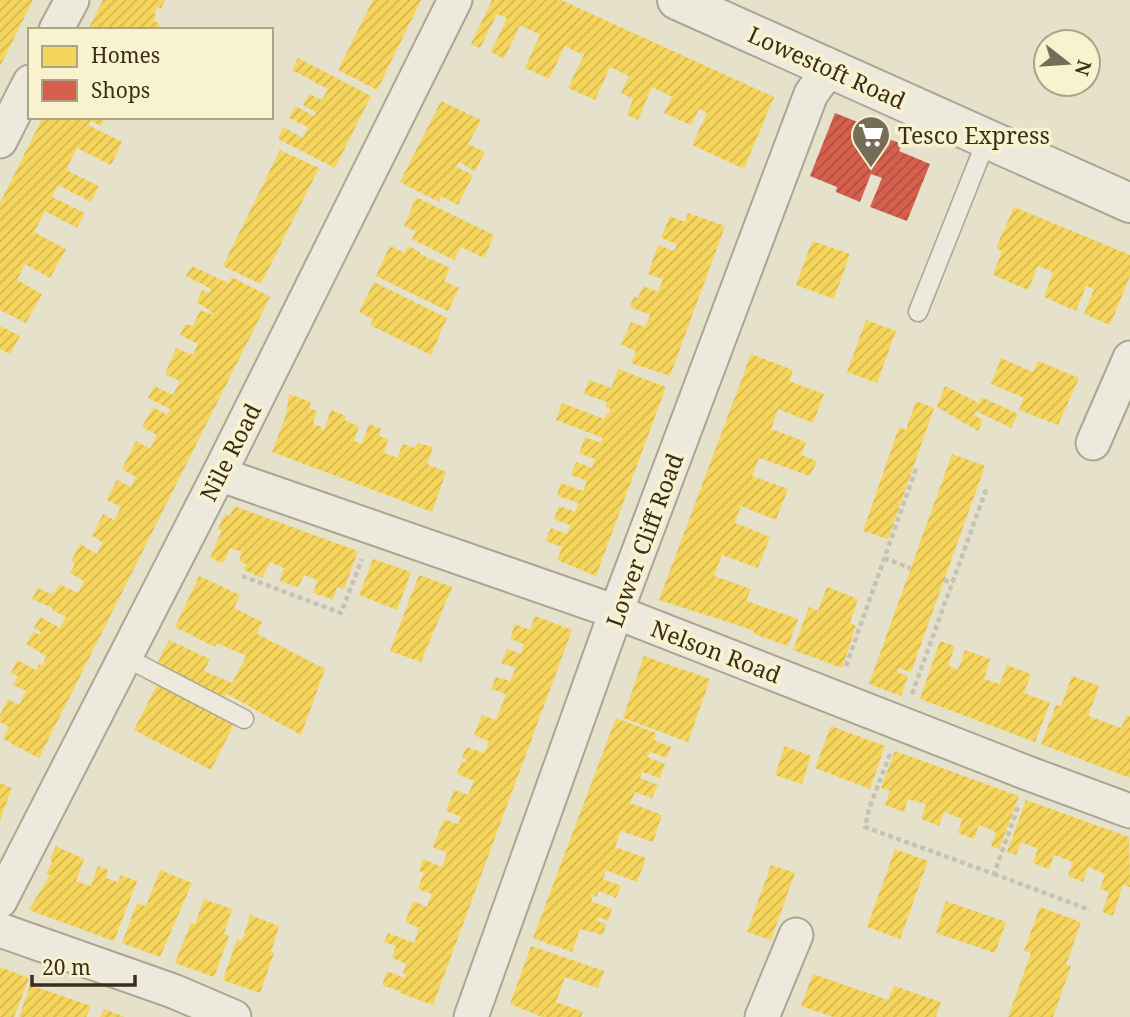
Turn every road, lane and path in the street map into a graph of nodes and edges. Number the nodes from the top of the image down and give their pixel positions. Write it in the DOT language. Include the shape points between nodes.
graph roads {
  1 [pos="72,0"];
  2 [pos="455,0"];
  3 [pos="677,0"];
  4 [pos="58,28"];
  5 [pos="830,68"];
  6 [pos="28,86"];
  7 [pos="987,139"];
  8 [pos="0,141"];
  9 [pos="1130,203"];
  10 [pos="918,312"];
  11 [pos="1130,358"];
  12 [pos="1093,443"];
  13 [pos="917,466"];
  14 [pos="219,474"];
  15 [pos="373,527"];
  16 [pos="884,558"];
  17 [pos="910,568"];
  18 [pos="242,576"];
  19 [pos="944,580"];
  20 [pos="953,583"];
  21 [pos="616,612"];
  22 [pos="125,657"];
  23 [pos="835,697"];
  24 [pos="244,719"];
  25 [pos="1130,811"];
  26 [pos="994,874"];
  27 [pos="0,901"];
  28 [pos="1090,910"];
  29 [pos="0,930"];
  30 [pos="796,934"];
  31 [pos="170,1004"];
  32 [pos="234,1017"];
  33 [pos="471,1017"];
  34 [pos="762,1017"];
  1 -- 4 [label="street"];
  2 -- 14 [label="street, Nile Road"];
  3 -- 5 [label="street, Lowestoft Road"];
  5 -- 7 [label="street, Lowestoft Road"];
  5 -- 21 [label="street, Lower Cliff Road" via="811,94"];
  6 -- 8 [label="street"];
  7 -- 9 [label="street, Lowestoft Road"];
  7 -- 10 [label="lane"];
  11 -- 12 [label="street"];
  13 -- 16 [label="path"];
  14 -- 15 [label="street, Nelson Road"];
  14 -- 22 [label="street, Nile Road"];
  15 -- 18 [label="path" via="341,613"];
  15 -- 21 [label="street, Nelson Road"];
  16 -- 17 [label="path"];
  16 -- 23 [label="path"];
  19 -- 20 [label="path"];
  21 -- 23 [label="street, Nelson Road"];
  21 -- 33 [label="street, Lower Cliff Road"];
  22 -- 24 [label="lane"];
  22 -- 27 [label="street, Nile Road"];
  23 -- 25 [label="street, Nelson Road"];
  26 -- 28 [label="path"];
  29 -- 31 [label="street"];
  30 -- 34 [label="street"];
  31 -- 32 [label="street"];
}
